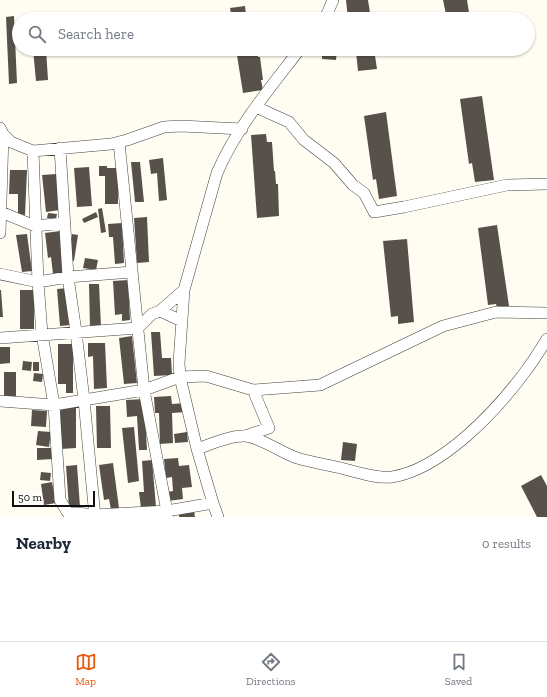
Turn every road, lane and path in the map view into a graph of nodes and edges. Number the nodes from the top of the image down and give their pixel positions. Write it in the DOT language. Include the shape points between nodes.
graph roads {
  1 [pos="333,0"];
  2 [pos="328,12"];
  3 [pos="295,56"];
  4 [pos="256,106"];
  5 [pos="242,129"];
  6 [pos="2,131"];
  7 [pos="119,142"];
  8 [pos="60,148"];
  9 [pos="33,151"];
  10 [pos="547,184"];
  11 [pos="1,212"];
  12 [pos="64,223"];
  13 [pos="35,226"];
  14 [pos="0,233"];
  15 [pos="132,272"];
  16 [pos="0,274"];
  17 [pos="68,277"];
  18 [pos="38,282"];
  19 [pos="184,290"];
  20 [pos="160,311"];
  21 [pos="547,313"];
  22 [pos="182,321"];
  23 [pos="138,328"];
  24 [pos="76,332"];
  25 [pos="42,334"];
  26 [pos="0,338"];
  27 [pos="547,339"];
  28 [pos="180,377"];
  29 [pos="144,390"];
  30 [pos="253,390"];
  31 [pos="84,400"];
  32 [pos="0,401"];
  33 [pos="54,405"];
  34 [pos="245,436"];
  35 [pos="197,449"];
  36 [pos="212,502"];
  37 [pos="167,514"];
  38 [pos="95,516"];
  39 [pos="218,517"];
  1 -- 2 [label="street"];
  3 -- 4 [label="street"];
  4 -- 5 [label="street"];
  4 -- 10 [label="street" via="289,122 304,140 334,163 353,185 364,193 374,212 507,185"];
  5 -- 7 [label="street" via="164,127"];
  5 -- 19 [label="street" via="222,160 217,173"];
  6 -- 9 [label="street" via="11,142"];
  6 -- 11 [label="street"];
  7 -- 8 [label="street"];
  7 -- 15 [label="street"];
  8 -- 9 [label="street"];
  8 -- 12 [label="street"];
  9 -- 13 [label="street"];
  11 -- 13 [label="street"];
  11 -- 14 [label="street"];
  12 -- 13 [label="street"];
  12 -- 17 [label="street"];
  13 -- 18 [label="street"];
  15 -- 17 [label="street"];
  15 -- 23 [label="street"];
  16 -- 18 [label="street"];
  17 -- 18 [label="street"];
  17 -- 24 [label="street"];
  18 -- 25 [label="street"];
  19 -- 20 [label="street"];
  19 -- 22 [label="street"];
  20 -- 22 [label="street"];
  20 -- 23 [label="street" via="152,314"];
  21 -- 30 [label="street" via="496,312 444,326 320,385"];
  22 -- 28 [label="street"];
  23 -- 24 [label="street"];
  23 -- 29 [label="street"];
  24 -- 25 [label="street"];
  24 -- 31 [label="street"];
  25 -- 26 [label="street"];
  25 -- 33 [label="street"];
  27 -- 34 [label="street" via="525,372 486,418 450,451 420,469 406,474 391,478 375,476 296,458"];
  28 -- 29 [label="street"];
  28 -- 30 [label="street" via="206,376"];
  28 -- 35 [label="street"];
  29 -- 31 [label="street"];
  29 -- 37 [label="street"];
  30 -- 34 [label="street" via="269,428"];
  31 -- 33 [label="street"];
  31 -- 38 [label="street"];
  32 -- 33 [label="street"];
  33 -- 38 [label="street" via="60,500 68,513"];
  34 -- 35 [label="street" via="229,438"];
  35 -- 36 [label="street"];
  36 -- 37 [label="street"];
  36 -- 39 [label="street"];
  37 -- 38 [label="street"];
}
